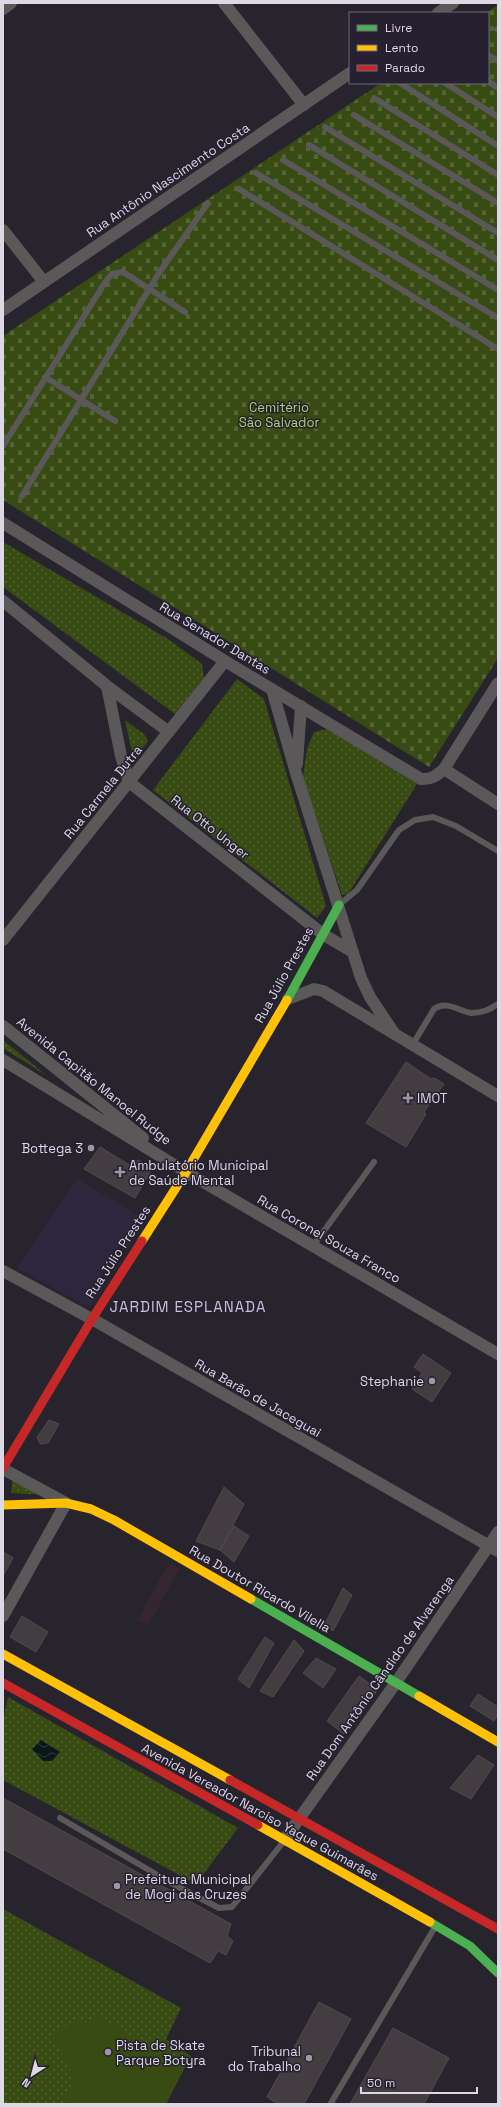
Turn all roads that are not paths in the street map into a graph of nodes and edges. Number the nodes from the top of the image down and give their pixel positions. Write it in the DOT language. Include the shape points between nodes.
graph roads {
  1 [pos="11,3"];
  2 [pos="224,3"];
  3 [pos="452,3"];
  4 [pos="3,9"];
  5 [pos="439,12"];
  6 [pos="489,56"];
  7 [pos="498,61"];
  8 [pos="349,74"];
  9 [pos="489,82"];
  10 [pos="402,84"];
  11 [pos="447,84"];
  12 [pos="498,88"];
  13 [pos="374,98"];
  14 [pos="304,105"];
  15 [pos="354,115"];
  16 [pos="498,117"];
  17 [pos="325,127"];
  18 [pos="309,145"];
  19 [pos="498,146"];
  20 [pos="283,160"];
  21 [pos="256,173"];
  22 [pos="498,175"];
  23 [pos="239,189"];
  24 [pos="208,203"];
  25 [pos="498,203"];
  26 [pos="3,230"];
  27 [pos="498,233"];
  28 [pos="498,260"];
  29 [pos="44,282"];
  30 [pos="149,288"];
  31 [pos="498,290"];
  32 [pos="3,310"];
  33 [pos="185,312"];
  34 [pos="498,318"];
  35 [pos="498,349"];
  36 [pos="45,377"];
  37 [pos="81,400"];
  38 [pos="116,421"];
  39 [pos="3,446"];
  40 [pos="22,496"];
  41 [pos="3,523"];
  42 [pos="3,601"];
  43 [pos="225,661"];
  44 [pos="498,683"];
  45 [pos="107,686"];
  46 [pos="272,689"];
  47 [pos="301,706"];
  48 [pos="169,732"];
  49 [pos="444,769"];
  50 [pos="296,773"];
  51 [pos="129,782"];
  52 [pos="498,804"];
  53 [pos="498,851"];
  54 [pos="338,905"];
  55 [pos="324,934"];
  56 [pos="3,940"];
  57 [pos="353,952"];
  58 [pos="288,999"];
  59 [pos="498,1004"];
  60 [pos="3,1026"];
  61 [pos="394,1033"];
  62 [pos="413,1044"];
  63 [pos="3,1060"];
  64 [pos="498,1096"];
  65 [pos="374,1162"];
  66 [pos="186,1172"];
  67 [pos="313,1246"];
  68 [pos="3,1271"];
  69 [pos="92,1319"];
  70 [pos="498,1354"];
  71 [pos="3,1469"];
  72 [pos="66,1503"];
  73 [pos="3,1506"];
  74 [pos="498,1532"];
  75 [pos="493,1549"];
  76 [pos="3,1616"];
  77 [pos="3,1654"];
  78 [pos="3,1683"];
  79 [pos="395,1684"];
  80 [pos="498,1742"];
  81 [pos="60,1818"];
  82 [pos="300,1818"];
  83 [pos="284,1840"];
  84 [pos="436,1925"];
  85 [pos="498,1929"];
  86 [pos="498,1973"];
  87 [pos="331,2103"];
  1 -- 4 [label="street"];
  2 -- 14 [label="street"];
  3 -- 5 [label="street"];
  6 -- 7 [label="lane"];
  8 -- 14 [label="street, Rua Antônio Nascimento Costa"];
  9 -- 12 [label="lane"];
  10 -- 19 [label="lane"];
  11 -- 16 [label="lane"];
  13 -- 22 [label="lane"];
  14 -- 29 [label="street, Rua Antônio Nascimento Costa"];
  15 -- 25 [label="lane"];
  17 -- 27 [label="lane"];
  18 -- 28 [label="lane"];
  20 -- 31 [label="lane"];
  21 -- 34 [label="lane"];
  23 -- 35 [label="lane"];
  24 -- 30 [label="lane"];
  26 -- 29 [label="street"];
  29 -- 32 [label="street, Rua Antônio Nascimento Costa"];
  30 -- 33 [label="lane"];
  30 -- 36 [label="lane" via="123,272 112,274"];
  30 -- 37 [label="lane"];
  36 -- 37 [label="lane"];
  36 -- 39 [label="lane"];
  37 -- 38 [label="lane"];
  37 -- 40 [label="lane"];
  41 -- 43 [label="street, Rua Senador Dantas"];
  42 -- 45 [label="street"];
  43 -- 46 [label="street, Rua Senador Dantas"];
  43 -- 48 [label="street, Rua Carmela Dutra"];
  44 -- 49 [label="street"];
  45 -- 48 [label="street"];
  45 -- 51 [label="street"];
  46 -- 47 [label="street, Rua Senador Dantas"];
  46 -- 50 [label="street"];
  47 -- 49 [label="street, Rua Senador Dantas" via="414,775 428,779 435,777"];
  47 -- 50 [label="street"];
  48 -- 51 [label="street, Rua Carmela Dutra"];
  49 -- 52 [label="street"];
  50 -- 54 [label="street"];
  51 -- 55 [label="street, Rua Otto Unger"];
  51 -- 56 [label="street, Rua Carmela Dutra"];
  53 -- 54 [label="lane" via="456,826 433,817 415,820 399,830 357,890"];
  54 -- 55 [label="street, Rua Júlio Prestes"];
  54 -- 57 [label="street"];
  55 -- 57 [label="street, Rua Otto Unger"];
  55 -- 58 [label="street, Rua Júlio Prestes"];
  57 -- 61 [label="street" via="370,997"];
  58 -- 61 [label="street" via="314,989 323,991"];
  58 -- 66 [label="street, Rua Júlio Prestes"];
  59 -- 62 [label="lane" via="481,1012 438,1006"];
  60 -- 66 [label="street, Avenida Capitão Manoel Rudge"];
  61 -- 62 [label="street"];
  62 -- 64 [label="street"];
  63 -- 66 [label="street, Rua Coronel Souza Franco"];
  65 -- 67 [label="lane"];
  66 -- 67 [label="street, Rua Coronel Souza Franco"];
  66 -- 69 [label="street, Rua Júlio Prestes"];
  67 -- 70 [label="street, Rua Coronel Souza Franco"];
  68 -- 69 [label="street, Rua Barão de Jaceguai"];
  69 -- 71 [label="street, Rua Júlio Prestes"];
  69 -- 75 [label="street, Rua Barão de Jaceguai"];
  71 -- 72 [label="street, Rua Doutor Ricardo Vilella"];
  72 -- 73 [label="street"];
  72 -- 76 [label="street"];
  72 -- 79 [label="street, Rua Doutor Ricardo Vilella" via="114,1520"];
  74 -- 75 [label="street, Rua Dom Antônio Cândido de Alvarenga"];
  75 -- 79 [label="street, Rua Dom Antônio Cândido de Alvarenga"];
  77 -- 82 [label="street, Avenida Vereador Narciso Yague Guimarães"];
  78 -- 83 [label="street, Avenida Vereador Narciso Yague Guimarães"];
  79 -- 80 [label="street, Rua Doutor Ricardo Vilella"];
  79 -- 82 [label="street, Rua Dom Antônio Cândido de Alvarenga"];
  81 -- 83 [label="lane" via="219,1908 232,1907"];
  82 -- 83 [label="street, Rua Dom Antônio Cândido de Alvarenga"];
  82 -- 85 [label="street, Avenida Vereador Narciso Yague Guimarães"];
  83 -- 84 [label="street, Avenida Vereador Narciso Yague Guimarães"];
  84 -- 86 [label="street, Avenida Vereador Narciso Yague Guimarães" via="474,1949"];
  84 -- 87 [label="lane"];
}
